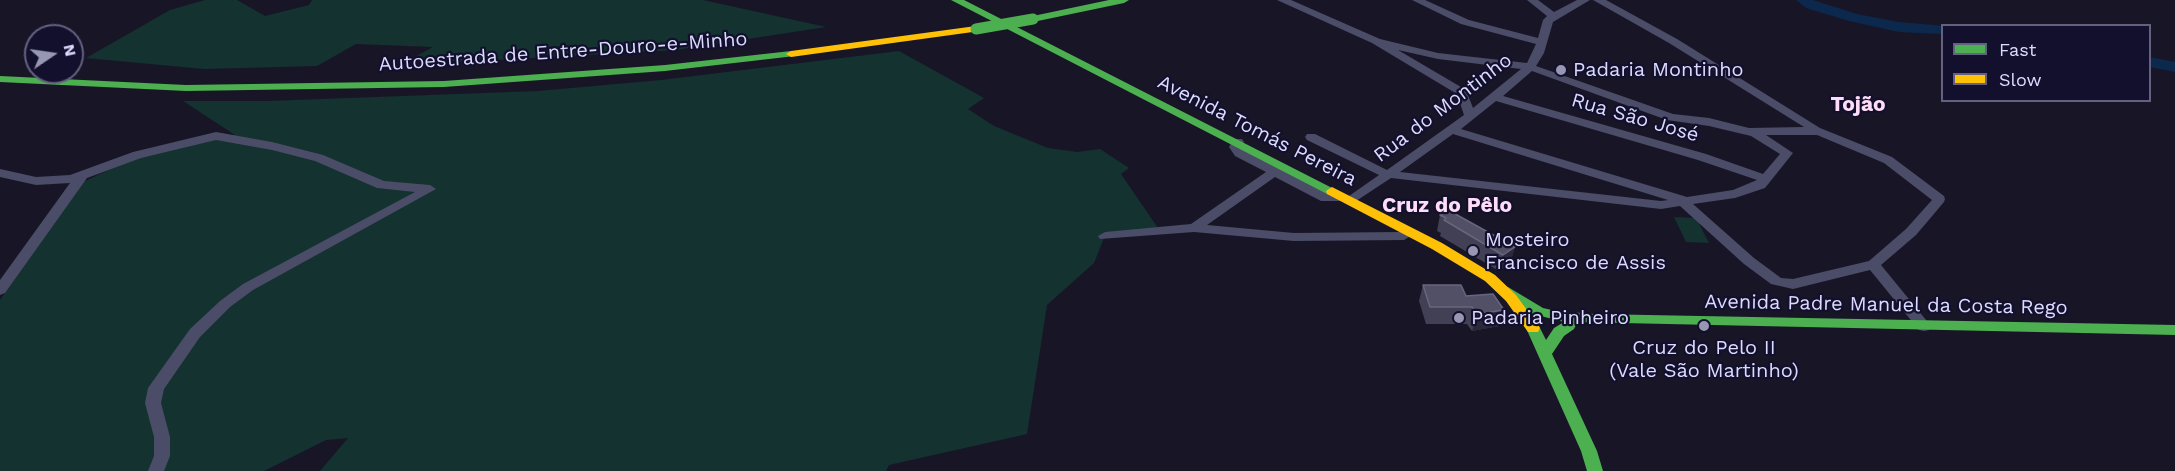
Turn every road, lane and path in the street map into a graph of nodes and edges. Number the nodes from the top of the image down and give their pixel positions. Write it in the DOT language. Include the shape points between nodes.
graph roads {
  1 [pos="956,0"];
  2 [pos="1087,0"];
  3 [pos="1124,0"];
  4 [pos="1282,0"];
  5 [pos="1417,0"];
  6 [pos="1532,0"];
  7 [pos="1585,0"];
  8 [pos="1598,0"];
  9 [pos="1554,16"];
  10 [pos="1028,17"];
  11 [pos="970,26"];
  12 [pos="1376,41"];
  13 [pos="1542,42"];
  14 [pos="1530,67"];
  15 [pos="0,70"];
  16 [pos="24,71"];
  17 [pos="84,74"];
  18 [pos="0,79"];
  19 [pos="1494,97"];
  20 [pos="1470,116"];
  21 [pos="1450,130"];
  22 [pos="1747,131"];
  23 [pos="1819,131"];
  24 [pos="1311,137"];
  25 [pos="1238,142"];
  26 [pos="1274,172"];
  27 [pos="0,173"];
  28 [pos="1386,174"];
  29 [pos="81,177"];
  30 [pos="1765,179"];
  31 [pos="1346,199"];
  32 [pos="1685,202"];
  33 [pos="1194,228"];
  34 [pos="1410,232"];
  35 [pos="1105,236"];
  36 [pos="1873,265"];
  37 [pos="1501,287"];
  38 [pos="0,290"];
  39 [pos="1556,316"];
  40 [pos="1595,319"];
  41 [pos="1530,323"];
  42 [pos="1569,325"];
  43 [pos="1924,326"];
  44 [pos="2175,330"];
  45 [pos="1546,352"];
  46 [pos="156,471"];
  47 [pos="1595,471"];
  1 -- 25 [label="main road, Avenida Tomás Pereira"];
  2 -- 10 [label="main road, Autoestrada de Entre-Douro-e-Minho"];
  3 -- 10 [label="main road, Autoestrada de Entre-Douro-e-Minho"];
  4 -- 12 [label="street"];
  5 -- 13 [label="street" via="1465,22"];
  6 -- 9 [label="street"];
  7 -- 9 [label="street"];
  8 -- 23 [label="street"];
  9 -- 13 [label="street" via="1548,20"];
  10 -- 11 [label="main road, Autoestrada de Entre-Douro-e-Minho, bridge"];
  11 -- 17 [label="main road, Autoestrada de Entre-Douro-e-Minho" via="668,60 451,75 195,79"];
  11 -- 18 [label="main road, Autoestrada de Entre-Douro-e-Minho" via="849,48 665,68 444,84 186,88"];
  12 -- 14 [label="street" via="1438,56"];
  12 -- 20 [label="street" via="1462,92"];
  13 -- 14 [label="street"];
  14 -- 19 [label="street, Rua do Montinho"];
  14 -- 22 [label="street" via="1671,117"];
  15 -- 16 [label="main road"];
  19 -- 20 [label="street, Rua do Montinho"];
  19 -- 30 [label="street, Rua São José"];
  20 -- 21 [label="street, Rua do Montinho"];
  21 -- 28 [label="street, Rua do Montinho"];
  21 -- 32 [label="street"];
  22 -- 23 [label="street"];
  22 -- 30 [label="street" via="1787,153"];
  23 -- 36 [label="street" via="1888,160 1939,199 1911,232"];
  24 -- 28 [label="street"];
  25 -- 26 [label="street" via="1235,147 1239,153"];
  25 -- 31 [label="main road, Avenida Tomás Pereira"];
  26 -- 31 [label="street" via="1326,198"];
  26 -- 33 [label="street"];
  27 -- 29 [label="street" via="36,181"];
  28 -- 31 [label="street, Rua do Montinho"];
  28 -- 32 [label="street" via="1662,205"];
  29 -- 38 [label="street"];
  29 -- 46 [label="street" via="137,155 216,136 319,158 382,184 430,189 248,287 195,333 156,388 153,402 162,437 162,456"];
  30 -- 32 [label="street" via="1760,185 1735,194"];
  31 -- 34 [label="main road, Avenida Tomás Pereira"];
  32 -- 36 [label="street" via="1776,281 1793,284"];
  33 -- 34 [label="street" via="1294,237 1404,236"];
  33 -- 35 [label="street"];
  34 -- 37 [label="main road, Avenida Tomás Pereira" via="1478,269"];
  36 -- 43 [label="street"];
  37 -- 39 [label="main road, Avenida Padre Manuel da Costa Rego" via="1529,306"];
  37 -- 41 [label="main road, Avenida Tomás Pereira"];
  39 -- 40 [label="main road, Avenida Padre Manuel da Costa Rego"];
  39 -- 41 [label="main road, Avenida Padre Manuel da Costa Rego"];
  40 -- 42 [label="main road, Avenida Padre Manuel da Costa Rego"];
  40 -- 43 [label="main road, Avenida Padre Manuel da Costa Rego"];
  41 -- 42 [label="main road, Avenida Padre Manuel da Costa Rego" via="1542,327"];
  41 -- 45 [label="main road, Avenida Tomás Pereira"];
  42 -- 45 [label="main road" via="1559,332"];
  43 -- 44 [label="main road, Avenida Padre Manuel da Costa Rego"];
  45 -- 47 [label="main road, Avenida Tomás Pereira"];
}
